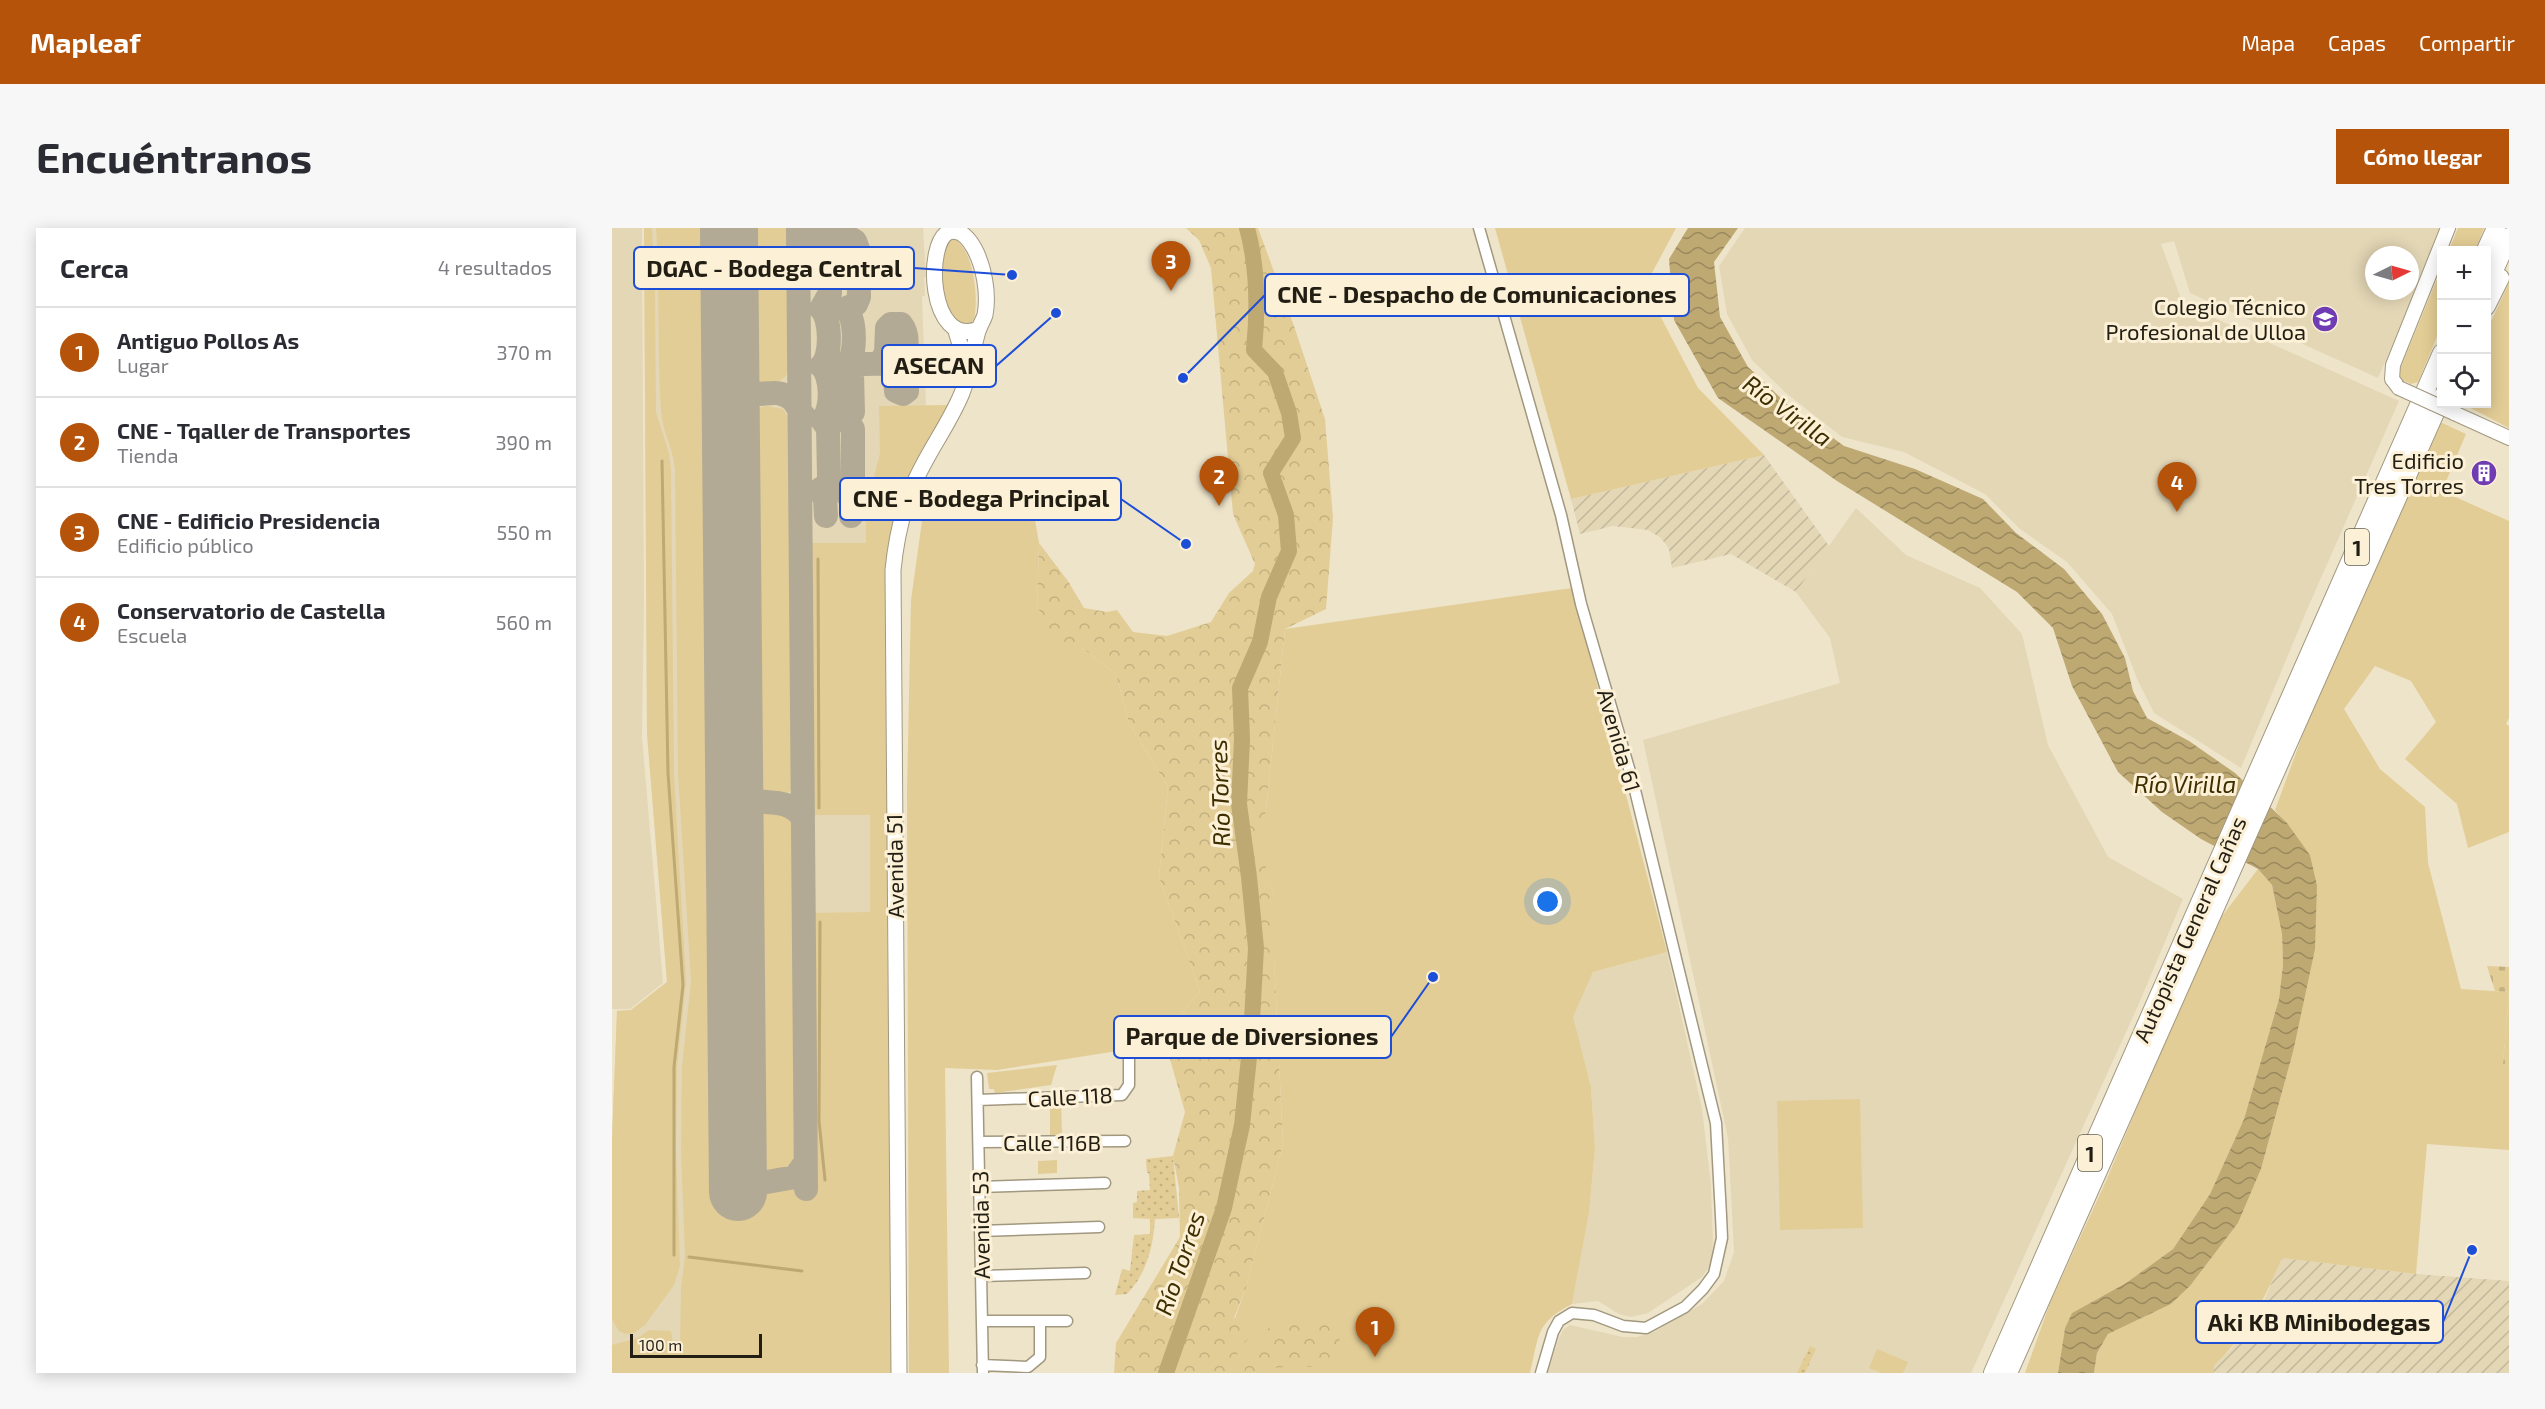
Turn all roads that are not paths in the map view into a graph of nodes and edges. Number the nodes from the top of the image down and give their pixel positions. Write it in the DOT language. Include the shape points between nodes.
graph roads {
  1 [pos="1479,228"];
  2 [pos="2448,228"];
  3 [pos="2495,228"];
  4 [pos="955,230"];
  5 [pos="2509,237"];
  6 [pos="2488,246"];
  7 [pos="2509,261"];
  8 [pos="2491,279"];
  9 [pos="2490,300"];
  10 [pos="979,328"];
  11 [pos="956,331"];
  12 [pos="2442,354"];
  13 [pos="968,375"];
  14 [pos="2437,408"];
  15 [pos="2509,438"];
  16 [pos="2279,744"];
  17 [pos="2193,937"];
  18 [pos="1129,1056"];
  19 [pos="977,1077"];
  20 [pos="978,1101"];
  21 [pos="1125,1141"];
  22 [pos="979,1142"];
  23 [pos="1105,1183"];
  24 [pos="979,1187"];
  25 [pos="1099,1227"];
  26 [pos="980,1231"];
  27 [pos="1085,1273"];
  28 [pos="981,1276"];
  29 [pos="982,1321"];
  30 [pos="1067,1321"];
  31 [pos="1040,1323"];
  32 [pos="983,1369"];
  33 [pos="899,1373"];
  34 [pos="1541,1373"];
  35 [pos="1993,1373"];
  36 [pos="2008,1373"];
  1 -- 34 [label="street, Avenida 61" via="1562,515 1581,604 1633,782 1716,1123 1722,1238 1714,1274 1691,1301 1647,1328 1572,1313 1559,1321 1553,1332"];
  2 -- 15 [label="street, bridge" via="2393,365 2392,379 2399,388"];
  3 -- 6 [label="highway"];
  4 -- 10 [label="main road, Avenida 51" via="973,246 983,273 985,313"];
  4 -- 11 [label="main road, Avenida 51" via="940,238 936,273 941,312"];
  5 -- 8 [label="highway"];
  7 -- 9 [label="highway"];
  10 -- 11 [label="main road"];
  10 -- 13 [label="main road, Avenida 51"];
  11 -- 13 [label="main road, Avenida 51"];
  12 -- 16 [label="highway, Autopista General Cañas / 1"];
  13 -- 33 [label="main road, Avenida 51" via="904,507 893,570"];
  14 -- 16 [label="highway, Autopista General Cañas / 1"];
  16 -- 17 [label="highway, Autopista General Cañas / 1"];
  17 -- 35 [label="highway, Autopista General Cañas / 1"];
  17 -- 36 [label="highway, Autopista General Cañas / 1"];
  18 -- 20 [label="street, Calle 118" via="1129,1085 1122,1095"];
  19 -- 20 [label="street, Avenida 53"];
  20 -- 22 [label="street, Avenida 53"];
  21 -- 22 [label="street, Calle 116B"];
  22 -- 24 [label="street, Avenida 53"];
  23 -- 24 [label="street"];
  24 -- 26 [label="street, Avenida 53"];
  25 -- 26 [label="street"];
  26 -- 28 [label="street, Avenida 53"];
  27 -- 28 [label="street"];
  28 -- 29 [label="street, Avenida 53"];
  29 -- 31 [label="street"];
  29 -- 32 [label="street, Avenida 53"];
  30 -- 31 [label="street"];
  31 -- 32 [label="street" via="1040,1357 1028,1367"];
}
